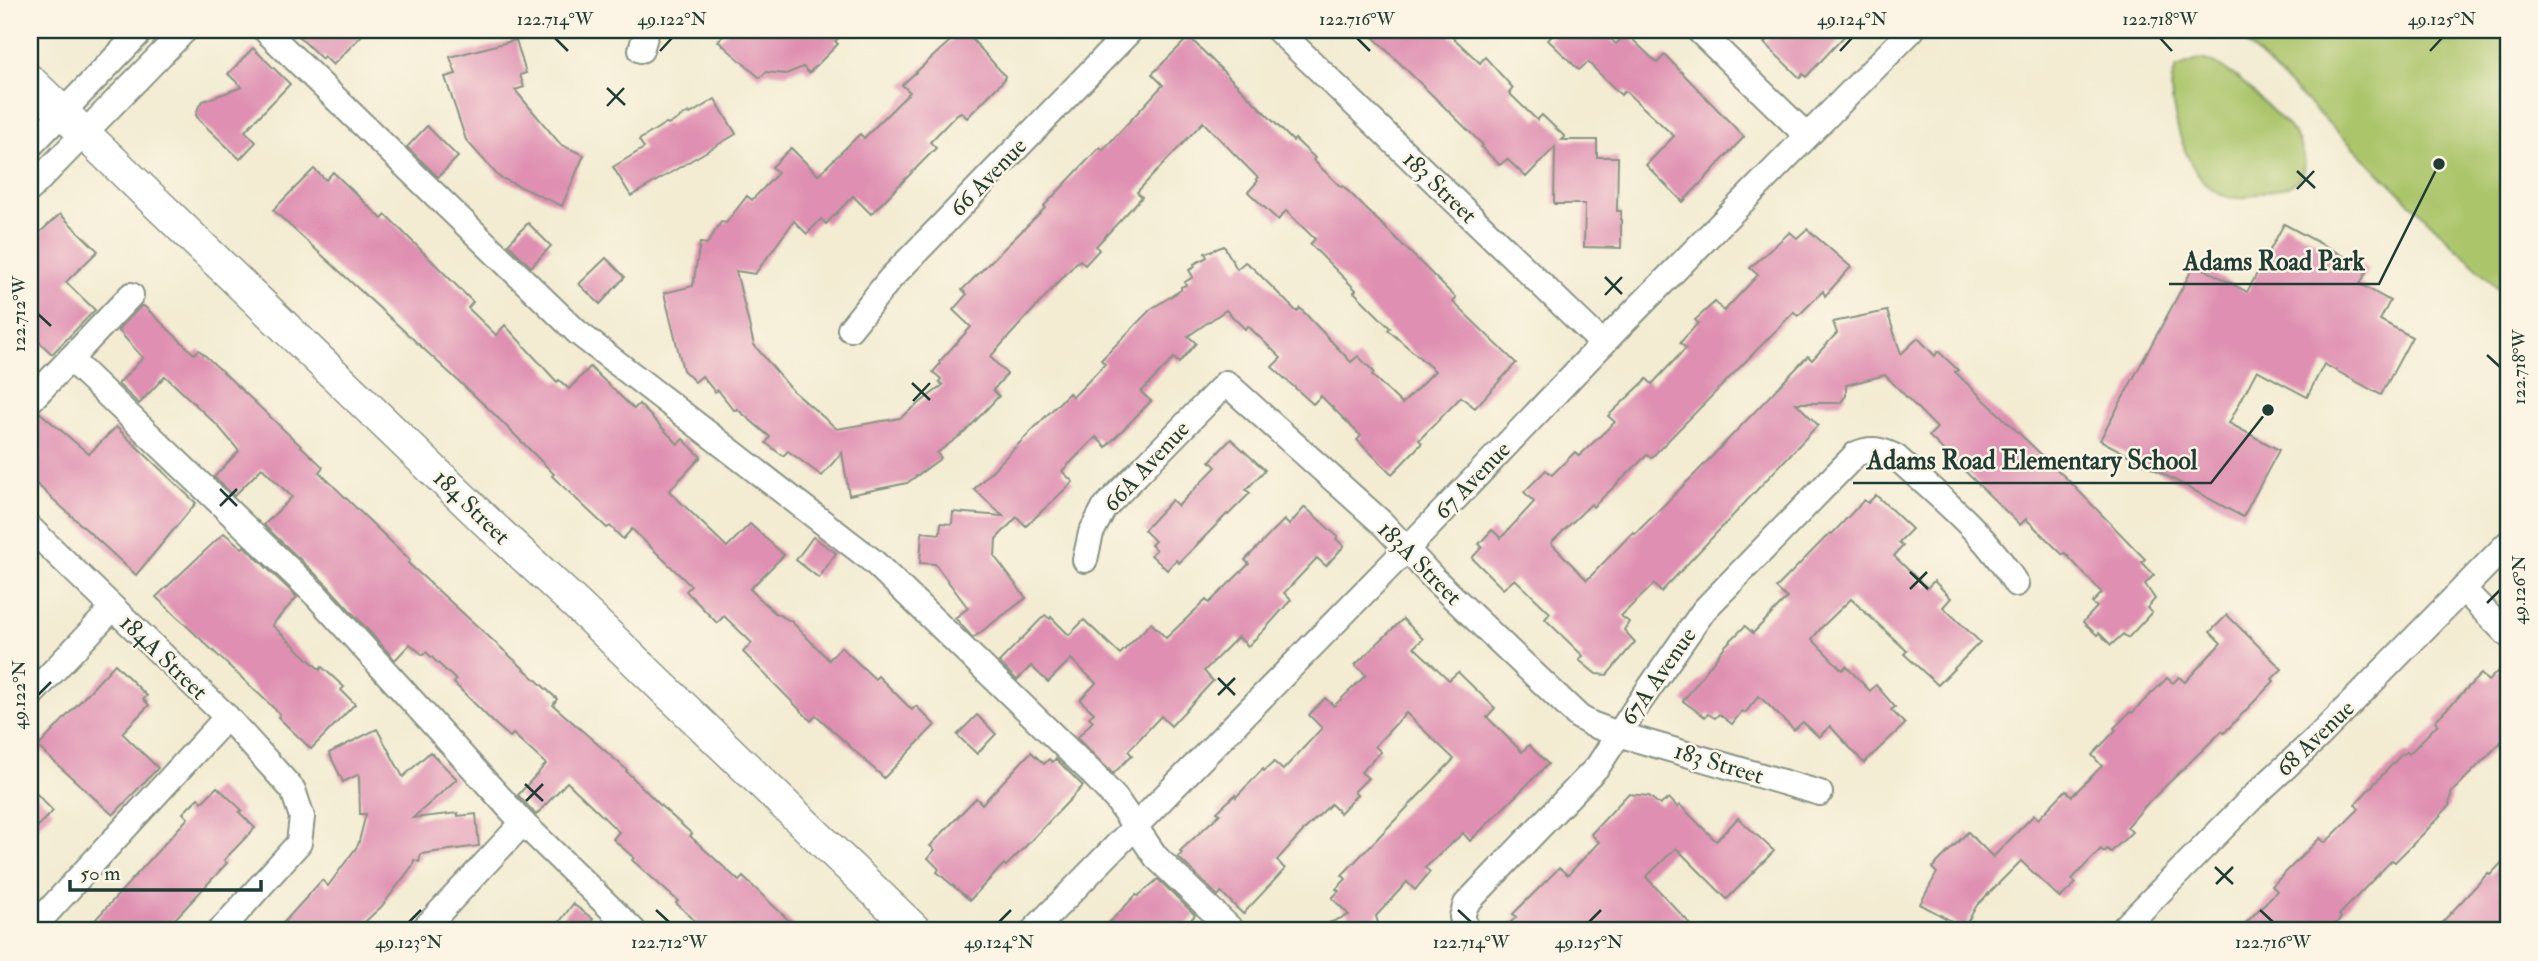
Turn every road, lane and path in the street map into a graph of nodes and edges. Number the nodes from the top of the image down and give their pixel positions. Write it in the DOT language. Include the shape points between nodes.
graph roads {
  1 [pos="142,30"];
  2 [pos="185,30"];
  3 [pos="265,30"];
  4 [pos="1131,30"];
  5 [pos="1278,30"];
  6 [pos="1698,30"];
  7 [pos="1912,30"];
  8 [pos="30,80"];
  9 [pos="62,112"];
  10 [pos="85,134"];
  11 [pos="1806,135"];
  12 [pos="30,146"];
  13 [pos="30,189"];
  14 [pos="131,295"];
  15 [pos="850,329"];
  16 [pos="1603,344"];
  17 [pos="70,359"];
  18 [pos="1226,383"];
  19 [pos="30,401"];
  20 [pos="30,528"];
  21 [pos="2508,543"];
  22 [pos="1405,550"];
  23 [pos="1085,560"];
  24 [pos="2016,584"];
  25 [pos="2463,590"];
  26 [pos="113,608"];
  27 [pos="2508,635"];
  28 [pos="30,696"];
  29 [pos="227,717"];
  30 [pos="1618,734"];
  31 [pos="1820,793"];
  32 [pos="523,823"];
  33 [pos="1135,826"];
  34 [pos="30,931"];
  35 [pos="220,931"];
  36 [pos="422,931"];
  37 [pos="635,931"];
  38 [pos="916,931"];
  39 [pos="1033,931"];
  40 [pos="1233,931"];
  41 [pos="1468,931"];
  42 [pos="2120,931"];
  1 -- 9 [label="street"];
  2 -- 10 [label="street"];
  3 -- 33 [label="street" via="577,332 874,562 1089,770"];
  4 -- 15 [label="street, 66 Avenue" via="890,279"];
  5 -- 16 [label="street, 183 Street"];
  6 -- 11 [label="street"];
  7 -- 11 [label="street, 67 Avenue"];
  8 -- 9 [label="main road, 184 Street"];
  9 -- 10 [label="main road, 184 Street"];
  9 -- 12 [label="street"];
  10 -- 13 [label="street"];
  10 -- 38 [label="main road, 184 Street"];
  11 -- 16 [label="street, 67 Avenue"];
  14 -- 17 [label="street"];
  16 -- 22 [label="street, 67 Avenue"];
  17 -- 19 [label="street"];
  17 -- 32 [label="street" via="316,595"];
  18 -- 22 [label="street, 183A Street" via="1382,523"];
  18 -- 23 [label="street, 66A Avenue" via="1104,508 1091,533"];
  20 -- 26 [label="street, 184A Street"];
  21 -- 25 [label="street, 68 Avenue"];
  22 -- 30 [label="street, 183A Street" via="1567,707 1591,724"];
  22 -- 33 [label="street, 67 Avenue"];
  24 -- 30 [label="street, 67A Avenue" via="1984,538 1896,457 1869,449 1856,454 1704,610"];
  25 -- 27 [label="street"];
  25 -- 42 [label="street, 68 Avenue"];
  26 -- 28 [label="street"];
  26 -- 29 [label="street, 184A Street"];
  29 -- 34 [label="street"];
  29 -- 35 [label="street, 184A Street" via="293,790 302,817 299,842"];
  30 -- 31 [label="street, 183 Street"];
  30 -- 41 [label="street, 67A Avenue" via="1582,785 1466,904 1462,917"];
  32 -- 36 [label="street"];
  32 -- 37 [label="street"];
  33 -- 39 [label="street, 67 Avenue"];
  33 -- 40 [label="street" via="1156,857"];
}
